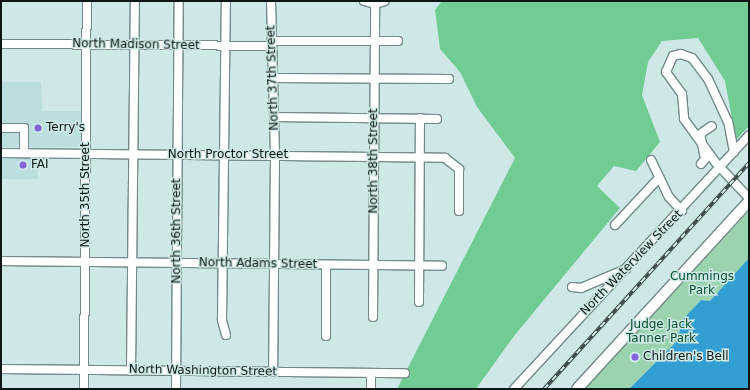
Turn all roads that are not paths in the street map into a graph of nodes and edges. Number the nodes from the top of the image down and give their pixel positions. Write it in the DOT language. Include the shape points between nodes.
graph roads {
  1 [pos="87,1"];
  2 [pos="135,1"];
  3 [pos="179,1"];
  4 [pos="226,1"];
  5 [pos="272,1"];
  6 [pos="364,1"];
  7 [pos="385,1"];
  8 [pos="375,4"];
  9 [pos="375,41"];
  10 [pos="398,41"];
  11 [pos="1,44"];
  12 [pos="271,44"];
  13 [pos="87,45"];
  14 [pos="135,45"];
  15 [pos="178,46"];
  16 [pos="225,47"];
  17 [pos="272,78"];
  18 [pos="375,78"];
  19 [pos="449,79"];
  20 [pos="274,117"];
  21 [pos="375,118"];
  22 [pos="420,118"];
  23 [pos="437,119"];
  24 [pos="712,126"];
  25 [pos="1,128"];
  26 [pos="749,136"];
  27 [pos="700,137"];
  28 [pos="734,152"];
  29 [pos="1,153"];
  30 [pos="24,153"];
  31 [pos="86,154"];
  32 [pos="133,154"];
  33 [pos="177,155"];
  34 [pos="224,155"];
  35 [pos="275,156"];
  36 [pos="374,156"];
  37 [pos="420,157"];
  38 [pos="651,160"];
  39 [pos="701,164"];
  40 [pos="720,168"];
  41 [pos="659,178"];
  42 [pos="749,199"];
  43 [pos="459,211"];
  44 [pos="682,211"];
  45 [pos="615,225"];
  46 [pos="1,261"];
  47 [pos="85,262"];
  48 [pos="132,262"];
  49 [pos="178,263"];
  50 [pos="223,264"];
  51 [pos="275,264"];
  52 [pos="326,265"];
  53 [pos="373,265"];
  54 [pos="420,266"];
  55 [pos="442,266"];
  56 [pos="628,268"];
  57 [pos="572,287"];
  58 [pos="419,302"];
  59 [pos="373,317"];
  60 [pos="226,335"];
  61 [pos="326,336"];
  62 [pos="1,369"];
  63 [pos="84,370"];
  64 [pos="131,370"];
  65 [pos="175,371"];
  66 [pos="273,372"];
  67 [pos="370,373"];
  68 [pos="405,373"];
  69 [pos="84,389"];
  70 [pos="176,389"];
  71 [pos="371,389"];
  72 [pos="514,389"];
  73 [pos="577,389"];
  1 -- 13 [label="street, North 35th Street"];
  2 -- 14 [label="street"];
  3 -- 15 [label="street, North 36th Street"];
  4 -- 16 [label="street"];
  5 -- 12 [label="street, North 37th Street"];
  6 -- 8 [label="street"];
  7 -- 8 [label="street"];
  8 -- 9 [label="street, North 38th Street"];
  9 -- 10 [label="street, North Madison Street"];
  9 -- 12 [label="street, North Madison Street"];
  9 -- 18 [label="street, North 38th Street"];
  11 -- 13 [label="street, North Madison Street"];
  12 -- 16 [label="street, North Madison Street"];
  12 -- 17 [label="street, North 37th Street"];
  13 -- 14 [label="street, North Madison Street"];
  13 -- 31 [label="street, North 35th Street"];
  14 -- 15 [label="street, North Madison Street"];
  14 -- 32 [label="street"];
  15 -- 16 [label="street, North Madison Street"];
  15 -- 33 [label="street, North 36th Street"];
  16 -- 34 [label="street"];
  17 -- 18 [label="street"];
  17 -- 20 [label="street, North 37th Street"];
  18 -- 19 [label="street"];
  18 -- 21 [label="street, North 38th Street"];
  20 -- 21 [label="street"];
  20 -- 35 [label="street, North 37th Street"];
  21 -- 22 [label="street"];
  21 -- 36 [label="street, North 38th Street"];
  22 -- 23 [label="street"];
  22 -- 37 [label="street"];
  24 -- 27 [label="street"];
  25 -- 30 [label="street" via="24,128"];
  26 -- 28 [label="street, North Waterview Street"];
  27 -- 28 [label="street" via="684,120 682,94 667,77 666,66 676,55 692,58 708,79 728,122"];
  27 -- 39 [label="street" via="705,158"];
  27 -- 40 [label="street"];
  28 -- 40 [label="street, North Waterview Street"];
  29 -- 30 [label="street, North Proctor Street"];
  30 -- 31 [label="street, North Proctor Street"];
  31 -- 32 [label="street, North Proctor Street"];
  31 -- 47 [label="street, North 35th Street"];
  32 -- 33 [label="street, North Proctor Street"];
  32 -- 48 [label="street"];
  33 -- 34 [label="street, North Proctor Street"];
  33 -- 49 [label="street, North 36th Street"];
  34 -- 35 [label="street, North Proctor Street"];
  34 -- 50 [label="street"];
  35 -- 36 [label="street, North Proctor Street"];
  35 -- 51 [label="street, North 37th Street"];
  36 -- 37 [label="street, North Proctor Street"];
  36 -- 53 [label="street, North 38th Street"];
  37 -- 43 [label="street, North Proctor Street" via="454,162 460,175"];
  37 -- 54 [label="street"];
  38 -- 41 [label="street"];
  40 -- 42 [label="street"];
  40 -- 44 [label="street, North Waterview Street"];
  41 -- 44 [label="street" via="673,202"];
  41 -- 45 [label="street"];
  42 -- 73 [label="main road"];
  44 -- 56 [label="street, North Waterview Street"];
  46 -- 47 [label="street, North Adams Street"];
  47 -- 48 [label="street, North Adams Street"];
  47 -- 63 [label="street, North 35th Street"];
  48 -- 49 [label="street, North Adams Street"];
  48 -- 64 [label="street"];
  49 -- 50 [label="street, North Adams Street"];
  49 -- 65 [label="street, North 36th Street"];
  50 -- 51 [label="street, North Adams Street"];
  50 -- 60 [label="street"];
  51 -- 52 [label="street, North Adams Street"];
  51 -- 66 [label="street, North 37th Street"];
  52 -- 53 [label="street, North Adams Street"];
  52 -- 61 [label="street"];
  53 -- 54 [label="street, North Adams Street"];
  53 -- 59 [label="street, North 38th Street"];
  54 -- 55 [label="street, North Adams Street"];
  54 -- 58 [label="street"];
  56 -- 57 [label="street" via="581,288"];
  56 -- 72 [label="street, North Waterview Street"];
  62 -- 63 [label="street, North Washington Street"];
  63 -- 64 [label="street, North Washington Street"];
  63 -- 69 [label="street, North 35th Street"];
  64 -- 65 [label="street, North Washington Street"];
  65 -- 66 [label="street, North Washington Street"];
  65 -- 70 [label="street, North 36th Street"];
  66 -- 67 [label="street, North Washington Street"];
  67 -- 68 [label="street, North Washington Street"];
  67 -- 71 [label="street"];
}
